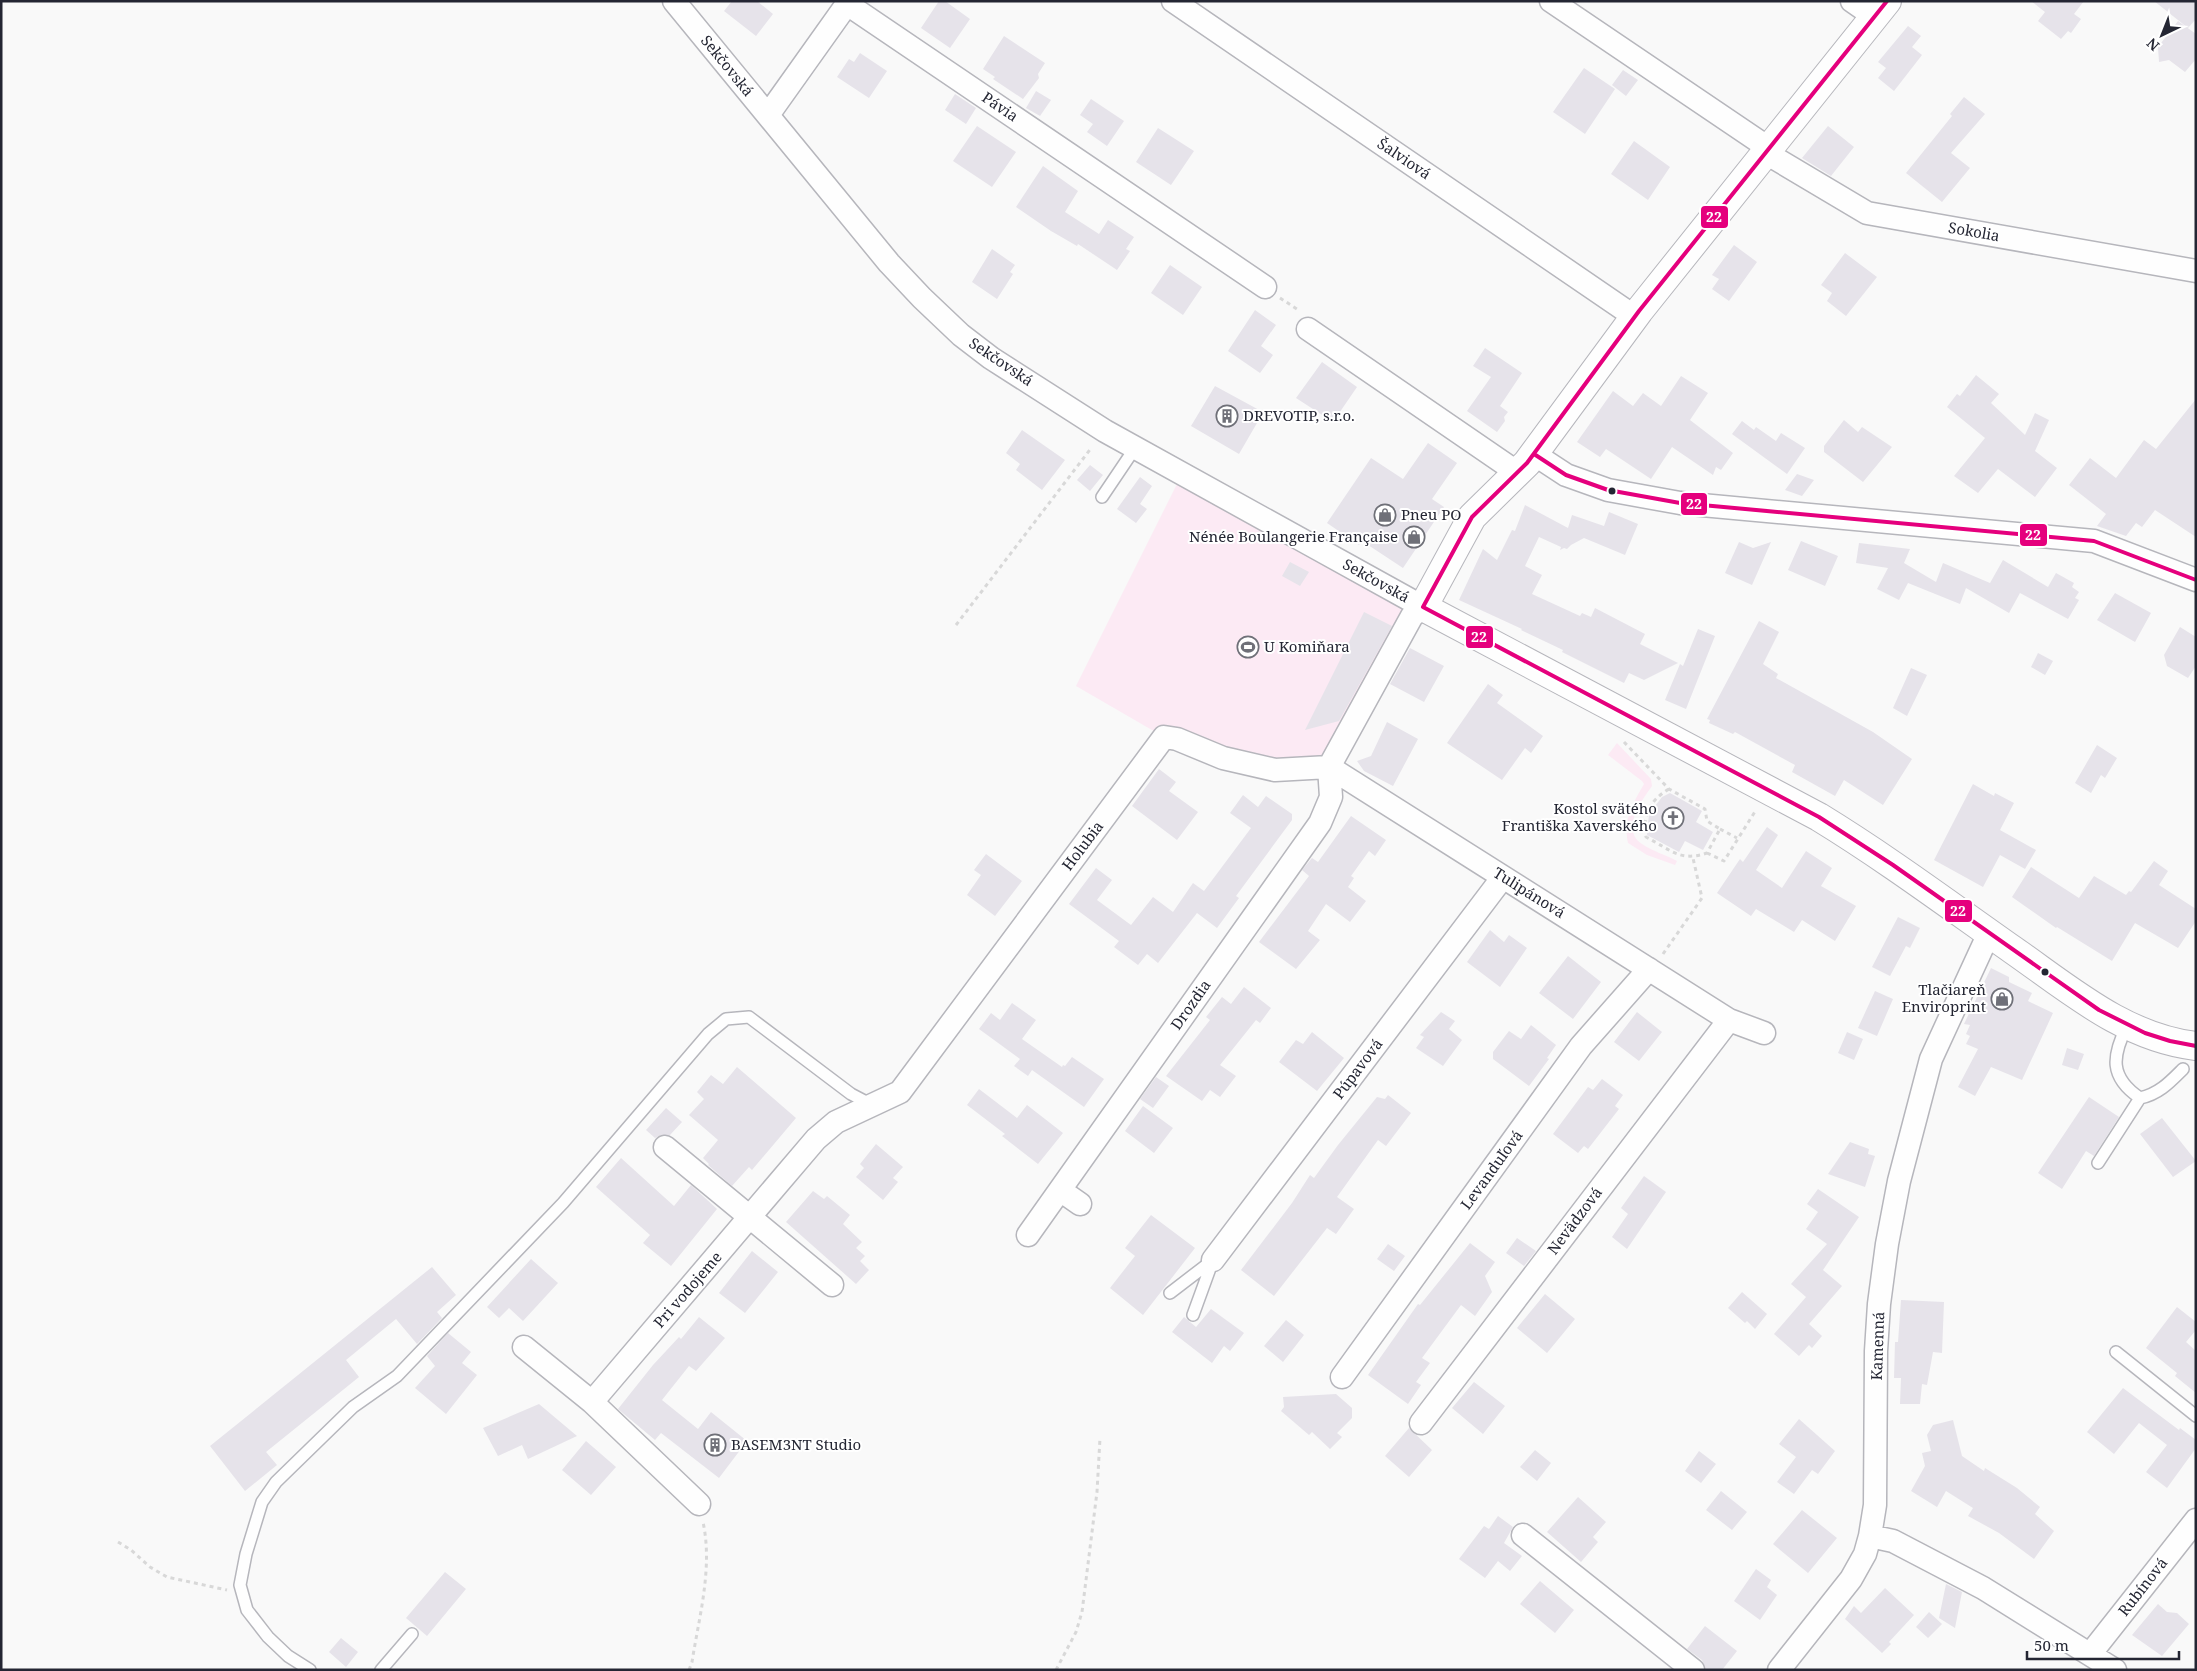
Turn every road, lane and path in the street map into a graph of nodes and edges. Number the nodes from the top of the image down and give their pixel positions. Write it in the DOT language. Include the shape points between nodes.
graph roads {
  1 [pos="1174,1"];
  2 [pos="1551,1"];
  3 [pos="1852,1"];
  4 [pos="686,6"];
  5 [pos="1881,9"];
  6 [pos="768,115"];
  7 [pos="1768,151"];
  8 [pos="2196,271"];
  9 [pos="1265,287"];
  10 [pos="1635,317"];
  11 [pos="1308,329"];
  12 [pos="1105,431"];
  13 [pos="1135,448"];
  14 [pos="1526,464"];
  15 [pos="1102,497"];
  16 [pos="2196,580"];
  17 [pos="1423,607"];
  18 [pos="956,625"];
  19 [pos="1623,741"];
  20 [pos="1329,767"];
  21 [pos="1669,789"];
  22 [pos="1759,806"];
  23 [pos="1720,829"];
  24 [pos="1738,838"];
  25 [pos="1707,853"];
  26 [pos="1693,858"];
  27 [pos="1503,877"];
  28 [pos="1989,933"];
  29 [pos="1650,970"];
  30 [pos="1729,1020"];
  31 [pos="2127,1026"];
  32 [pos="1764,1033"];
  33 [pos="2196,1046"];
  34 [pos="2183,1069"];
  35 [pos="900,1092"];
  36 [pos="2140,1098"];
  37 [pos="872,1105"];
  38 [pos="665,1147"];
  39 [pos="2098,1163"];
  40 [pos="1060,1190"];
  41 [pos="1080,1204"];
  42 [pos="749,1218"];
  43 [pos="1028,1235"];
  44 [pos="1213,1260"];
  45 [pos="832,1285"];
  46 [pos="1170,1293"];
  47 [pos="1193,1315"];
  48 [pos="524,1347"];
  49 [pos="2116,1352"];
  50 [pos="1342,1377"];
  51 [pos="592,1402"];
  52 [pos="2196,1416"];
  53 [pos="1421,1423"];
  54 [pos="1100,1438"];
  55 [pos="699,1504"];
  56 [pos="2196,1520"];
  57 [pos="1523,1535"];
  58 [pos="1870,1536"];
  59 [pos="118,1542"];
  60 [pos="243,1597"];
  61 [pos="412,1634"];
  62 [pos="2091,1653"];
  63 [pos="2114,1669"];
  64 [pos="310,1670"];
  65 [pos="381,1670"];
  66 [pos="689,1670"];
  67 [pos="1056,1670"];
  68 [pos="1693,1670"];
  69 [pos="1779,1670"];
  1 -- 10 [label="street, Šalviová"];
  2 -- 7 [label="street"];
  3 -- 5 [label="street"];
  4 -- 6 [label="street, Sekčovská"];
  5 -- 7 [label="street"];
  6 -- 9 [label="street, Pávia" via="847,4"];
  6 -- 12 [label="street, Sekčovská" via="889,263 961,335"];
  7 -- 8 [label="street, Sokolia" via="1867,213"];
  7 -- 10 [label="street"];
  10 -- 14 [label="street"];
  11 -- 14 [label="street"];
  12 -- 13 [label="street, Sekčovská"];
  12 -- 18 [label="path"];
  13 -- 15 [label="lane"];
  13 -- 17 [label="street, Sekčovská"];
  14 -- 16 [label="street" via="1608,490 1680,503 2094,541"];
  14 -- 17 [label="street" via="1472,517"];
  17 -- 20 [label="street, Sekčovská" via="1412,616"];
  17 -- 28 [label="street, Sekčovská" via="1819,817 1859,841"];
  19 -- 21 [label="path"];
  20 -- 27 [label="street, Tulipánová"];
  20 -- 35 [label="street, Holubia" via="1275,770 1223,758 1192,744 1164,737"];
  20 -- 40 [label="street, Drozdia" via="1331,797 1320,823"];
  21 -- 23 [label="path" via="1705,809 1707,821"];
  21 -- 26 [label="path" via="1646,812 1646,837 1685,858"];
  22 -- 24 [label="path"];
  23 -- 24 [label="path"];
  23 -- 25 [label="path"];
  24 -- 25 [label="path" via="1724,861"];
  25 -- 26 [label="path"];
  26 -- 29 [label="path" via="1702,898"];
  27 -- 29 [label="street, Tulipánová"];
  27 -- 44 [label="street, Púpavová"];
  28 -- 31 [label="street, Sekčovská"];
  28 -- 58 [label="street, Kamenná" via="1931,1059 1899,1181 1879,1304 1875,1505"];
  29 -- 30 [label="street, Tulipánová"];
  29 -- 50 [label="street, Levanduľová" via="1581,1046"];
  30 -- 32 [label="street, Tulipánová"];
  30 -- 53 [label="street, Nevädzová"];
  31 -- 33 [label="street, Sekčovská" via="2154,1037"];
  31 -- 36 [label="lane" via="2116,1050 2116,1068 2125,1086"];
  34 -- 36 [label="lane" via="2163,1089"];
  35 -- 37 [label="street, Pri vodojeme"];
  36 -- 39 [label="lane"];
  37 -- 42 [label="street, Pri vodojeme" via="836,1122 816,1139"];
  37 -- 60 [label="lane" via="851,1094 749,1017 726,1019 708,1034 562,1203 397,1376 353,1407 276,1482 262,1502 248,1547 240,1585"];
  38 -- 42 [label="street"];
  40 -- 41 [label="street"];
  40 -- 43 [label="street, Drozdia"];
  42 -- 45 [label="street"];
  42 -- 51 [label="street, Pri vodojeme"];
  44 -- 46 [label="lane"];
  44 -- 47 [label="lane"];
  48 -- 51 [label="street"];
  49 -- 52 [label="lane"];
  51 -- 55 [label="street"];
  54 -- 67 [label="path" via="1082,1612 1076,1632"];
  55 -- 66 [label="path" via="706,1538 706,1568"];
  56 -- 62 [label="street, Rubínová"];
  57 -- 68 [label="street"];
  58 -- 62 [label="street" via="1893,1541 1942,1566"];
  58 -- 69 [label="street, Kamenná" via="1852,1579"];
  59 -- 60 [label="path" via="167,1577 215,1587"];
  60 -- 64 [label="lane" via="247,1610 268,1637 288,1656"];
  61 -- 65 [label="lane"];
  62 -- 63 [label="street"];
}
